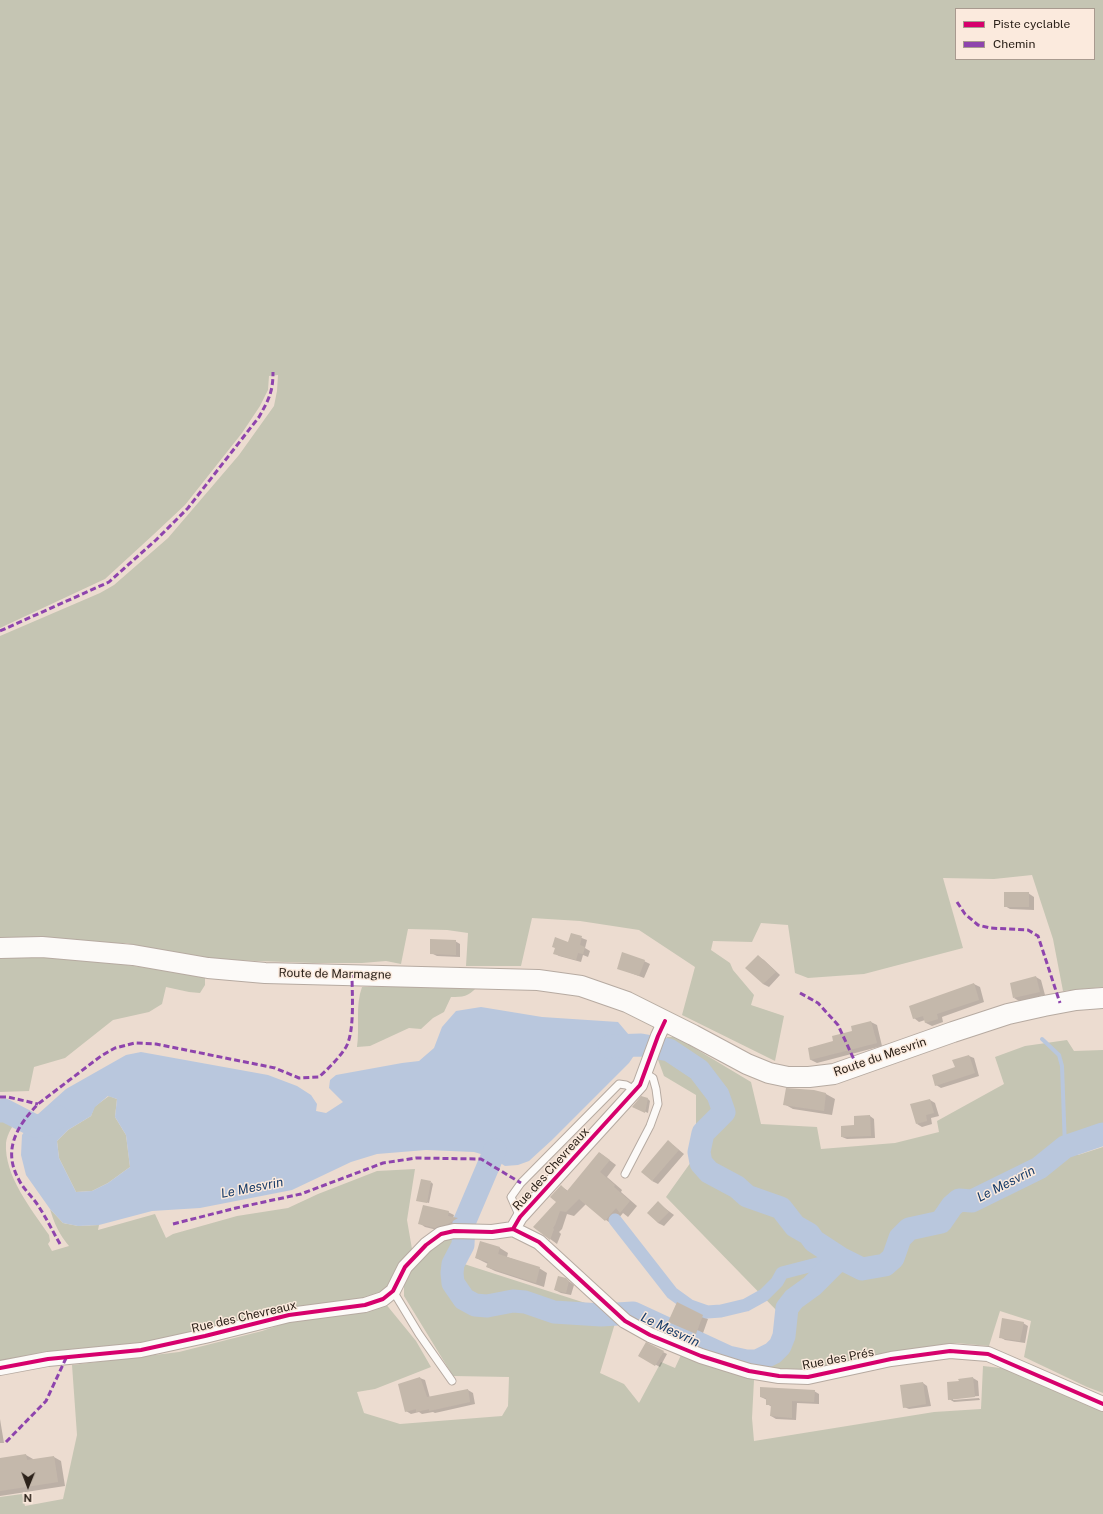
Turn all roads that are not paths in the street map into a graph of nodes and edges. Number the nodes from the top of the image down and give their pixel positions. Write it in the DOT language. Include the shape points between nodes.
graph roads {
  1 [pos="0,948"];
  2 [pos="1103,998"];
  3 [pos="661,1029"];
  4 [pos="645,1073"];
  5 [pos="635,1090"];
  6 [pos="625,1174"];
  7 [pos="520,1217"];
  8 [pos="514,1229"];
  9 [pos="393,1291"];
  10 [pos="0,1368"];
  11 [pos="452,1381"];
  12 [pos="1103,1404"];
  1 -- 3 [label="main road, Route de Marmagne" via="42,947 133,955 208,968 265,973 538,980 581,986 627,1002"];
  2 -- 3 [label="main road, Route du Mesvrin" via="1076,1000 1008,1014 834,1074 810,1077 769,1073"];
  3 -- 4 [label="street, Rue des Chevreaux"];
  4 -- 5 [label="street, Rue des Chevreaux"];
  4 -- 6 [label="lane" via="653,1078 658,1104 650,1126"];
  5 -- 7 [label="street, Rue des Chevreaux"];
  5 -- 7 [label="lane" via="619,1084 521,1183 511,1198"];
  7 -- 8 [label="street, Rue des Chevreaux"];
  8 -- 9 [label="street, Rue des Chevreaux" via="492,1232 454,1231 441,1234 426,1245 405,1268"];
  8 -- 12 [label="street, Rue des Prés" via="539,1242 625,1321 650,1335 702,1356 749,1371 808,1377 891,1359 950,1350 988,1354"];
  9 -- 10 [label="street, Rue des Chevreaux" via="383,1299 365,1305 289,1315 141,1350 48,1359"];
  9 -- 11 [label="lane"];
}
